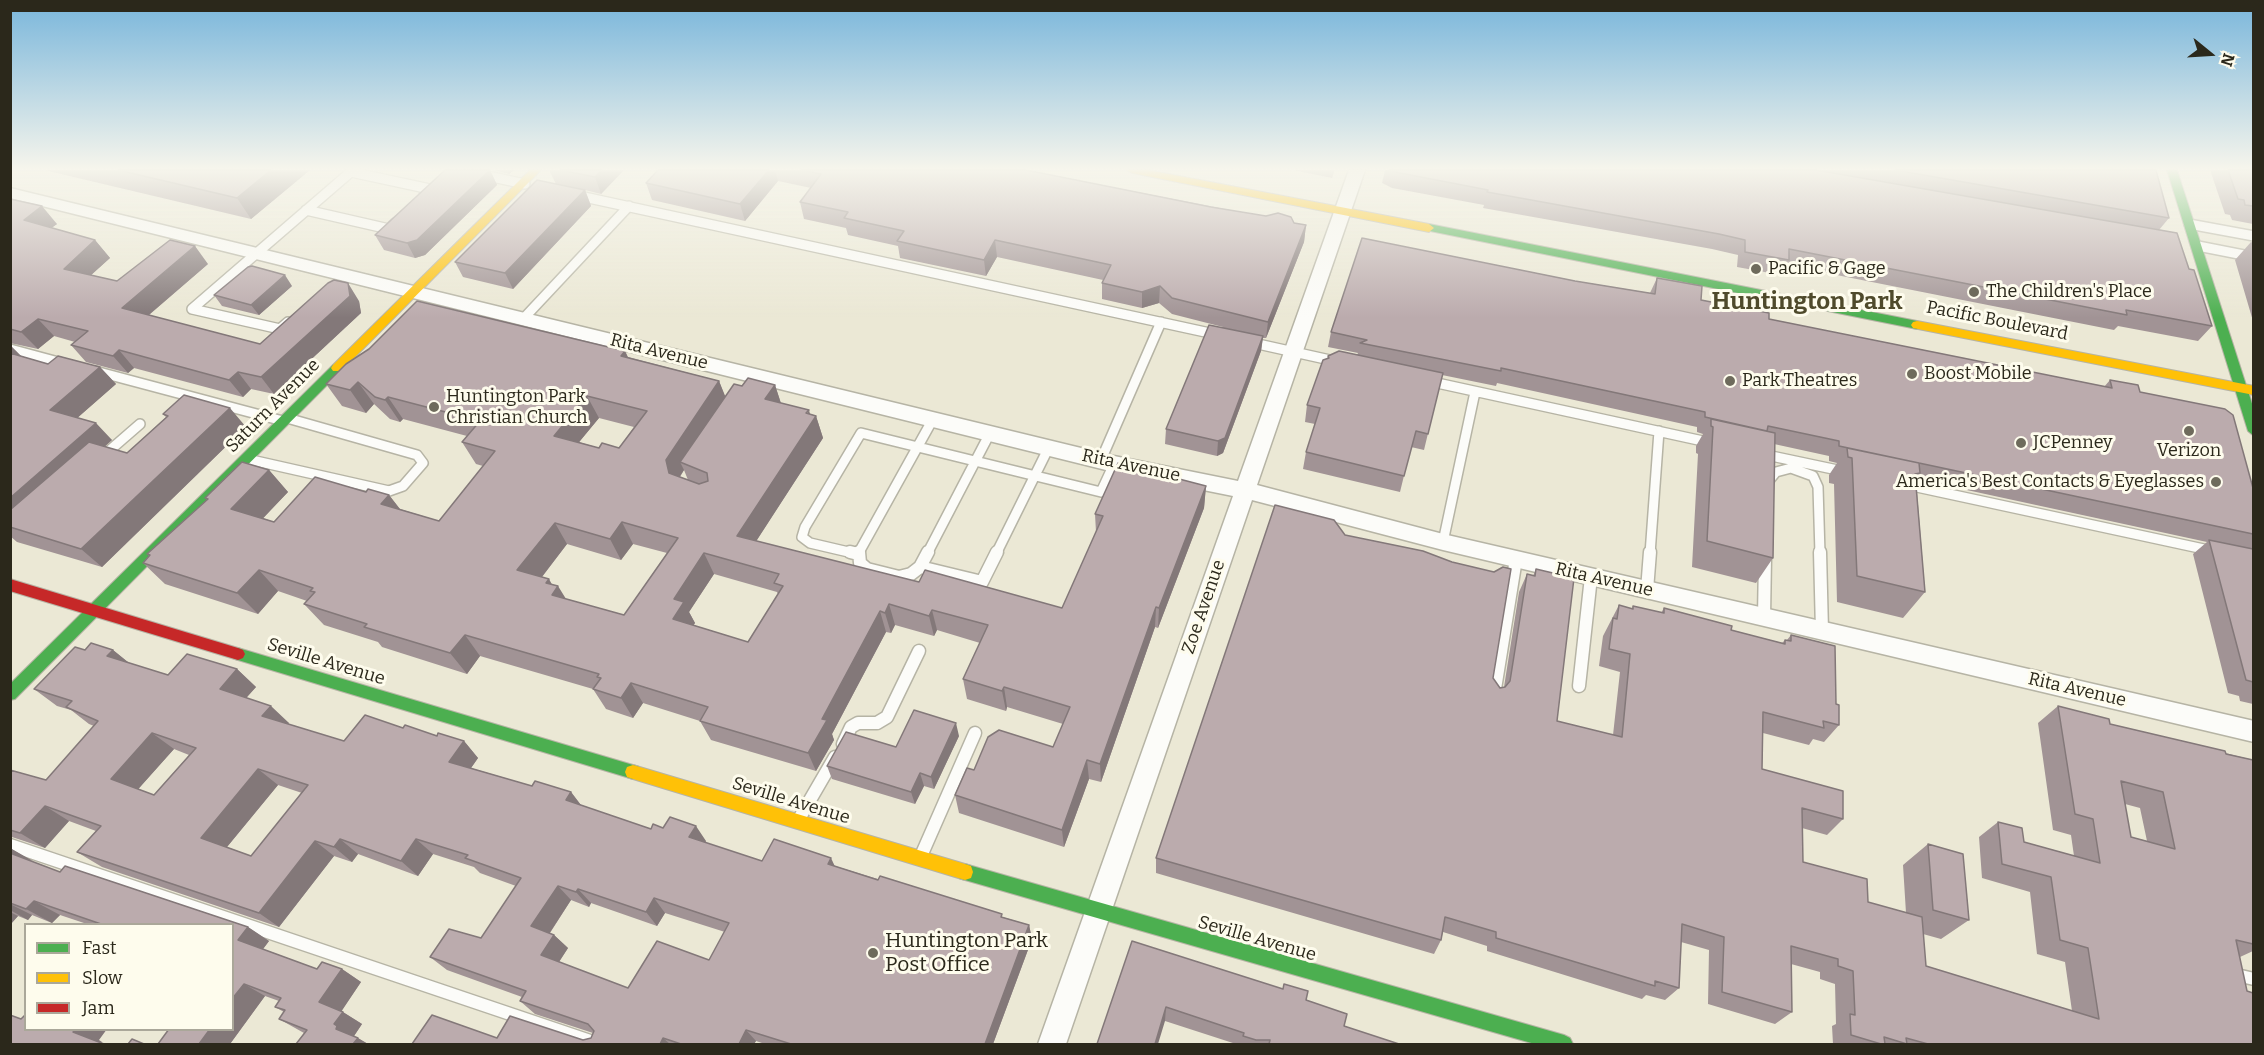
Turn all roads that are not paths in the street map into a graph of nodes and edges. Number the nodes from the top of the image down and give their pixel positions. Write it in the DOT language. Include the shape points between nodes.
graph roads {
  1 [pos="118,219"];
  2 [pos="295,219"];
  3 [pos="346,219"];
  4 [pos="398,219"];
  5 [pos="490,219"];
  6 [pos="617,219"];
  7 [pos="690,219"];
  8 [pos="1340,219"];
  9 [pos="1385,219"];
  10 [pos="2187,219"];
  11 [pos="2189,224"];
  12 [pos="2253,236"];
  13 [pos="2191,245"];
  14 [pos="257,253"];
  15 [pos="2253,256"];
  16 [pos="414,291"];
  17 [pos="296,315"];
  18 [pos="524,318"];
  19 [pos="1161,322"];
  20 [pos="1228,337"];
  21 [pos="1239,340"];
  22 [pos="10,349"];
  23 [pos="1294,352"];
  24 [pos="1350,365"];
  25 [pos="76,366"];
  26 [pos="88,369"];
  27 [pos="1418,379"];
  28 [pos="2247,390"];
  29 [pos="1474,392"];
  30 [pos="285,419"];
  31 [pos="933,419"];
  32 [pos="140,424"];
  33 [pos="1659,431"];
  34 [pos="2253,431"];
  35 [pos="990,433"];
  36 [pos="1717,444"];
  37 [pos="918,446"];
  38 [pos="1049,447"];
  39 [pos="1752,452"];
  40 [pos="246,459"];
  41 [pos="976,461"];
  42 [pos="97,462"];
  43 [pos="1108,462"];
  44 [pos="1857,474"];
  45 [pos="1033,475"];
  46 [pos="1892,482"];
  47 [pos="1245,490"];
  48 [pos="1766,495"];
  49 [pos="1443,542"];
  50 [pos="1765,550"];
  51 [pos="2218,552"];
  52 [pos="858,554"];
  53 [pos="1516,559"];
  54 [pos="920,567"];
  55 [pos="1591,577"];
  56 [pos="10,585"];
  57 [pos="1647,590"];
  58 [pos="93,612"];
  59 [pos="1764,617"];
  60 [pos="1822,631"];
  61 [pos="919,651"];
  62 [pos="1579,686"];
  63 [pos="10,694"];
  64 [pos="1494,697"];
  65 [pos="2253,732"];
  66 [pos="975,733"];
  67 [pos="798,822"];
  68 [pos="10,845"];
  69 [pos="920,859"];
  70 [pos="1098,912"];
  71 [pos="599,1044"];
  72 [pos="1052,1044"];
  73 [pos="1564,1044"];
  1 -- 14 [label="street, Rita Avenue"];
  2 -- 14 [label="lane"];
  3 -- 4 [label="lane" via="388,229"];
  5 -- 16 [label="street, Saturn Avenue"];
  6 -- 18 [label="lane"];
  7 -- 19 [label="lane"];
  8 -- 23 [label="street, Zoe Avenue"];
  9 -- 28 [label="street, Pacific Boulevard"];
  10 -- 11 [label="street"];
  11 -- 12 [label="lane"];
  11 -- 13 [label="street"];
  13 -- 15 [label="lane"];
  13 -- 28 [label="street"];
  14 -- 16 [label="street, Rita Avenue" via="339,278"];
  14 -- 17 [label="lane" via="192,309 280,329"];
  16 -- 18 [label="street, Rita Avenue"];
  16 -- 30 [label="street, Saturn Avenue"];
  18 -- 31 [label="street, Rita Avenue" via="752,380"];
  19 -- 20 [label="lane"];
  19 -- 43 [label="lane"];
  21 -- 23 [label="lane"];
  22 -- 25 [label="lane"];
  23 -- 24 [label="lane"];
  23 -- 47 [label="street, Zoe Avenue"];
  26 -- 30 [label="lane"];
  27 -- 29 [label="lane"];
  28 -- 34 [label="street"];
  29 -- 33 [label="lane"];
  29 -- 49 [label="lane"];
  30 -- 40 [label="street, Saturn Avenue"];
  30 -- 40 [label="lane" via="417,455 423,463 403,486 389,491"];
  31 -- 35 [label="street, Rita Avenue"];
  31 -- 37 [label="lane"];
  32 -- 42 [label="lane"];
  33 -- 36 [label="lane"];
  33 -- 57 [label="lane"];
  35 -- 38 [label="street, Rita Avenue"];
  35 -- 41 [label="lane"];
  37 -- 41 [label="lane"];
  37 -- 52 [label="lane"];
  37 -- 52 [label="lane" via="861,433 805,527 802,537 810,543"];
  38 -- 43 [label="street, Rita Avenue"];
  38 -- 45 [label="lane"];
  39 -- 44 [label="lane"];
  40 -- 58 [label="street, Saturn Avenue"];
  41 -- 45 [label="lane"];
  41 -- 54 [label="lane"];
  43 -- 45 [label="lane" via="1101,492"];
  43 -- 47 [label="street, Rita Avenue"];
  45 -- 54 [label="lane" via="982,582"];
  46 -- 51 [label="lane"];
  47 -- 49 [label="street, Rita Avenue"];
  47 -- 70 [label="street, Zoe Avenue"];
  48 -- 60 [label="lane" via="1770,476 1783,469 1813,476 1818,486"];
  49 -- 53 [label="street, Rita Avenue"];
  50 -- 59 [label="lane"];
  52 -- 54 [label="lane" via="867,569 899,577"];
  53 -- 55 [label="street, Rita Avenue"];
  53 -- 64 [label="lane"];
  55 -- 57 [label="street, Rita Avenue"];
  55 -- 62 [label="lane"];
  56 -- 58 [label="street, Seville Avenue"];
  57 -- 59 [label="street, Rita Avenue"];
  58 -- 63 [label="street, Saturn Avenue"];
  58 -- 67 [label="street, Seville Avenue"];
  59 -- 60 [label="street, Rita Avenue"];
  60 -- 65 [label="street, Rita Avenue"];
  61 -- 67 [label="lane" via="887,717 877,723 851,727"];
  66 -- 69 [label="lane"];
  67 -- 69 [label="street, Seville Avenue"];
  68 -- 71 [label="lane"];
  69 -- 70 [label="street, Seville Avenue"];
  70 -- 72 [label="street, Zoe Avenue"];
  70 -- 73 [label="street, Seville Avenue"];
}
